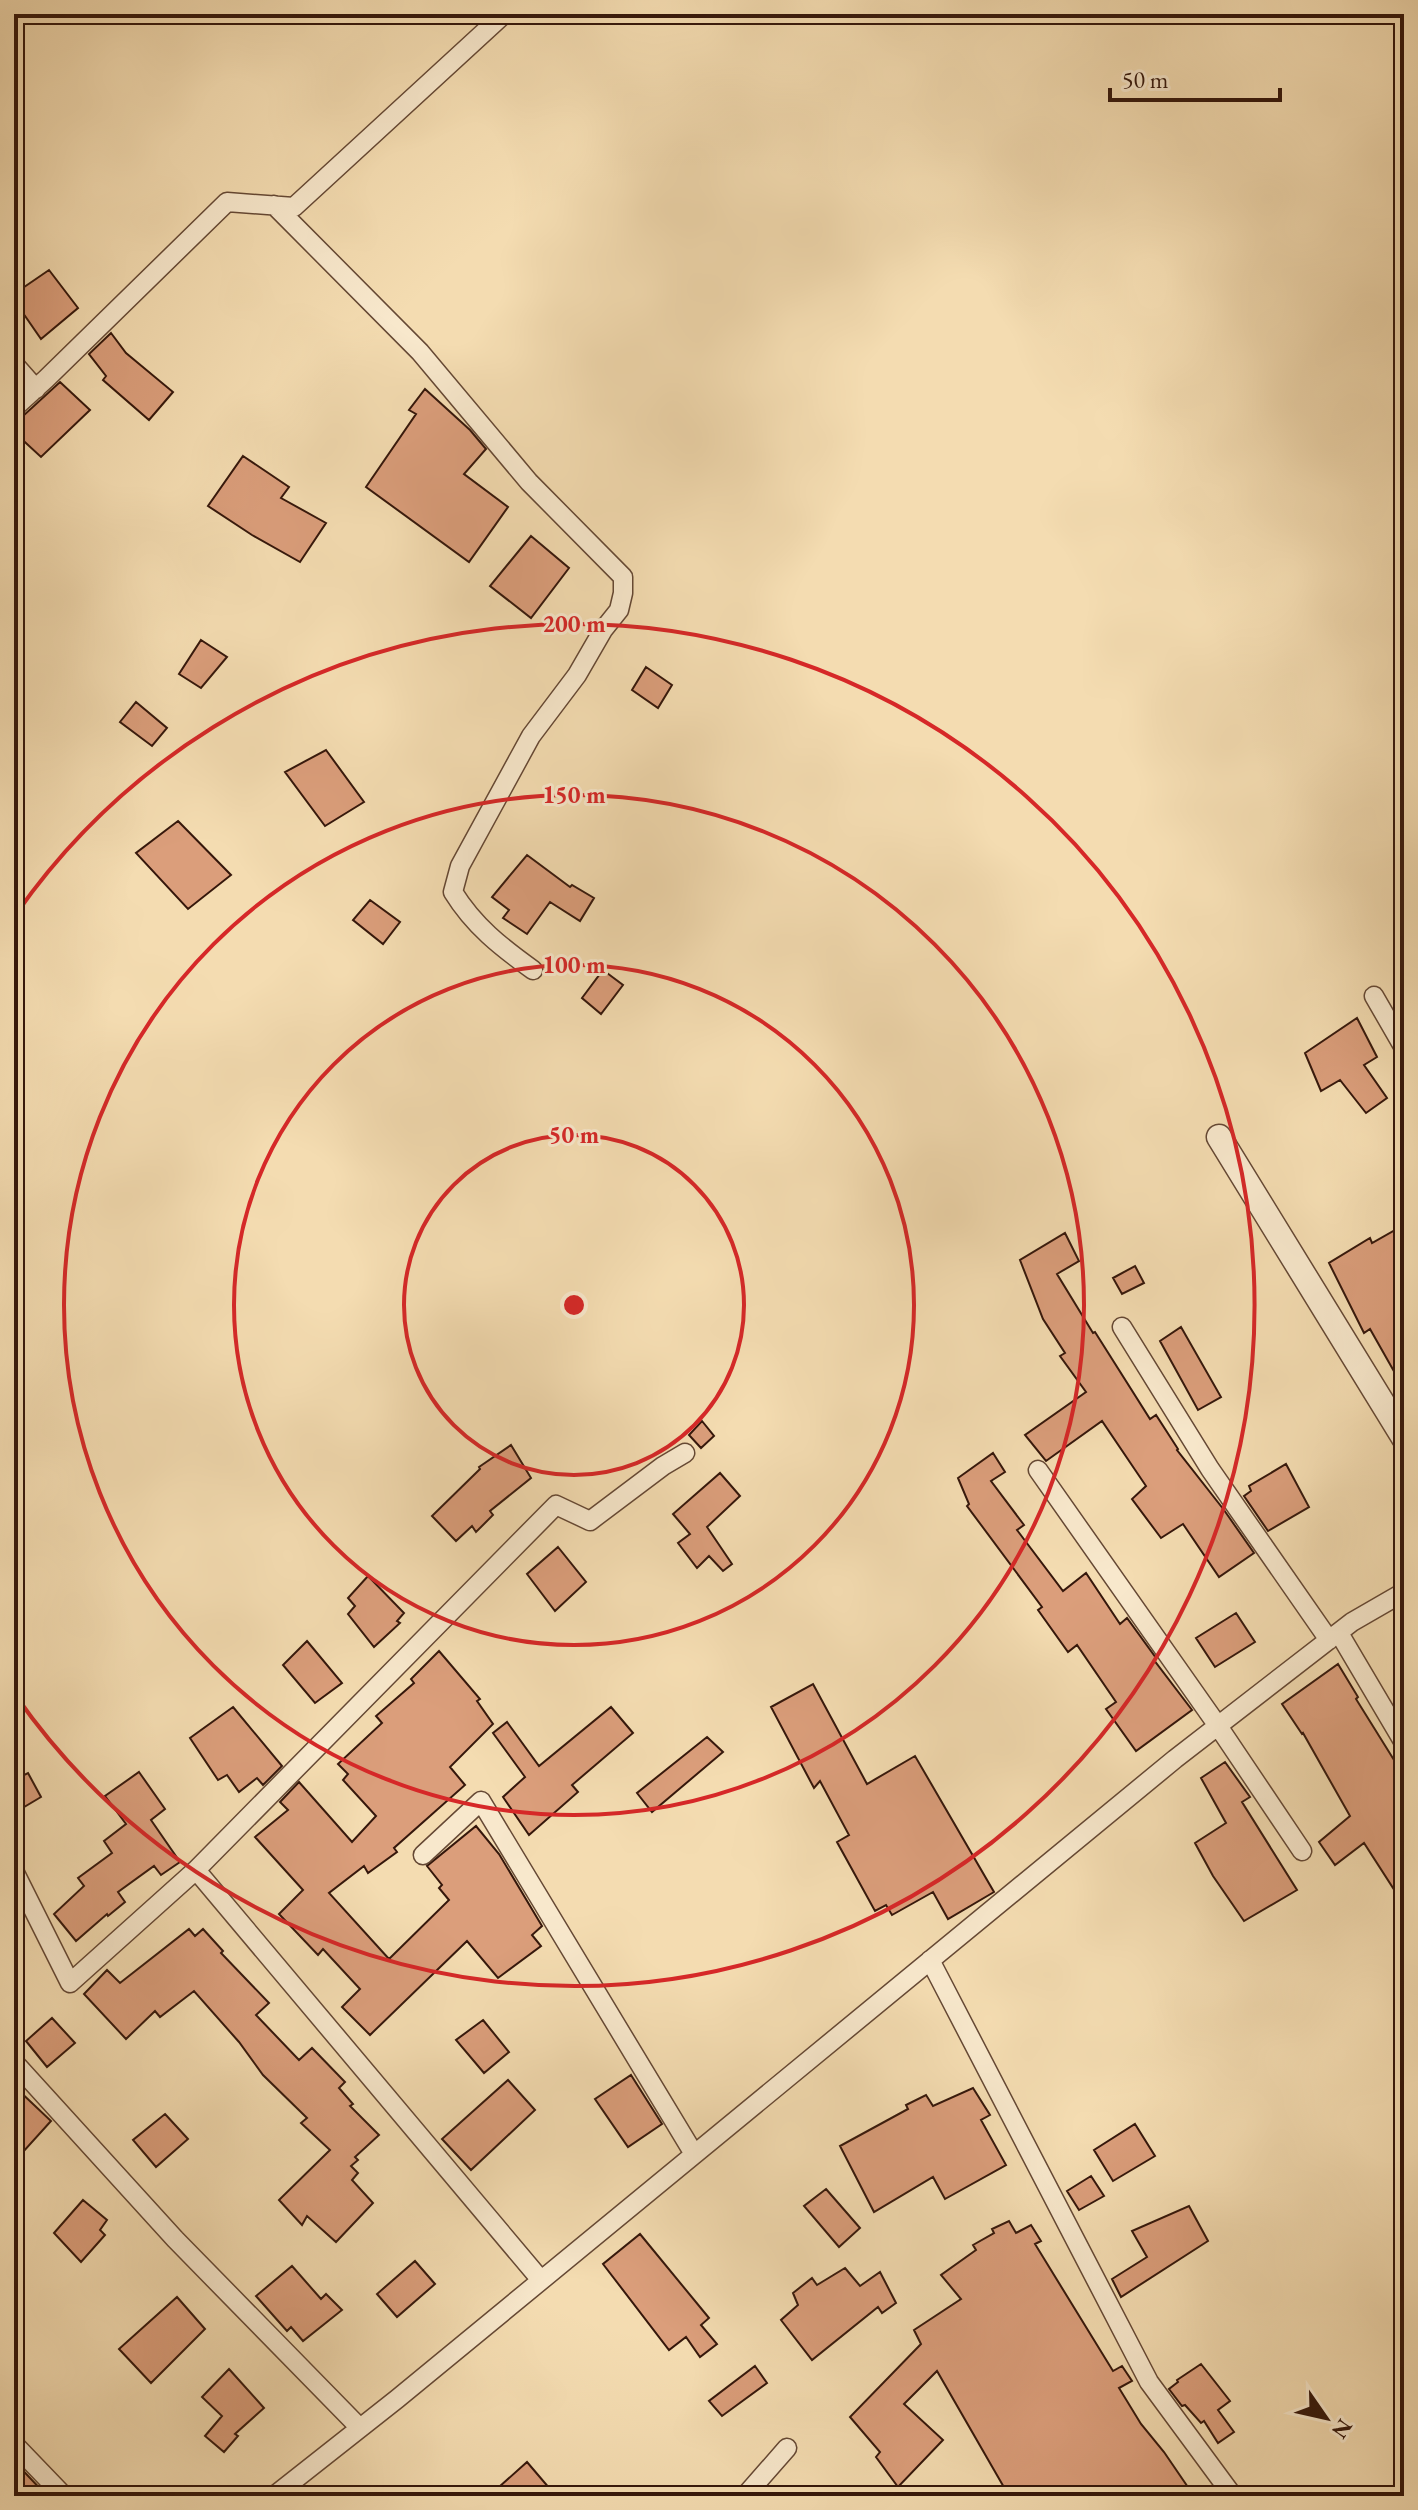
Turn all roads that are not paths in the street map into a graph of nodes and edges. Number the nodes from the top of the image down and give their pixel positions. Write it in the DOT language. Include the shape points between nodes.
graph roads {
  1 [pos="504,14"];
  2 [pos="274,205"];
  3 [pos="14,364"];
  4 [pos="36,389"];
  5 [pos="14,408"];
  6 [pos="533,970"];
  7 [pos="1374,996"];
  8 [pos="1404,1048"];
  9 [pos="1219,1137"];
  10 [pos="1122,1327"];
  11 [pos="1404,1438"];
  12 [pos="685,1453"];
  13 [pos="1038,1470"];
  14 [pos="1404,1592"];
  15 [pos="1334,1636"];
  16 [pos="1218,1726"];
  17 [pos="1404,1743"];
  18 [pos="1302,1851"];
  19 [pos="423,1855"];
  20 [pos="196,1870"];
  21 [pos="14,1871"];
  22 [pos="930,1960"];
  23 [pos="14,2062"];
  24 [pos="694,2154"];
  25 [pos="540,2279"];
  26 [pos="360,2428"];
  27 [pos="14,2444"];
  28 [pos="787,2448"];
  29 [pos="64,2496"];
  30 [pos="274,2496"];
  31 [pos="745,2496"];
  32 [pos="1233,2496"];
  1 -- 2 [label="street" via="294,207"];
  2 -- 4 [label="street" via="227,202"];
  2 -- 6 [label="street" via="420,352 529,482 623,577 619,610 531,736 460,866 453,892 489,937"];
  3 -- 4 [label="street"];
  4 -- 5 [label="street"];
  7 -- 8 [label="street"];
  9 -- 11 [label="street"];
  10 -- 15 [label="street" via="1210,1469"];
  12 -- 20 [label="street" via="590,1521 556,1505"];
  13 -- 16 [label="street"];
  14 -- 15 [label="street"];
  15 -- 16 [label="street"];
  15 -- 17 [label="street"];
  16 -- 18 [label="street"];
  16 -- 22 [label="street"];
  19 -- 24 [label="street" via="481,1801"];
  20 -- 21 [label="street" via="70,1983"];
  20 -- 25 [label="street"];
  22 -- 24 [label="street"];
  22 -- 32 [label="street" via="1149,2382"];
  23 -- 26 [label="street" via="175,2239"];
  24 -- 25 [label="street"];
  25 -- 26 [label="street"];
  26 -- 30 [label="street"];
  27 -- 29 [label="street"];
  28 -- 31 [label="street"];
}
